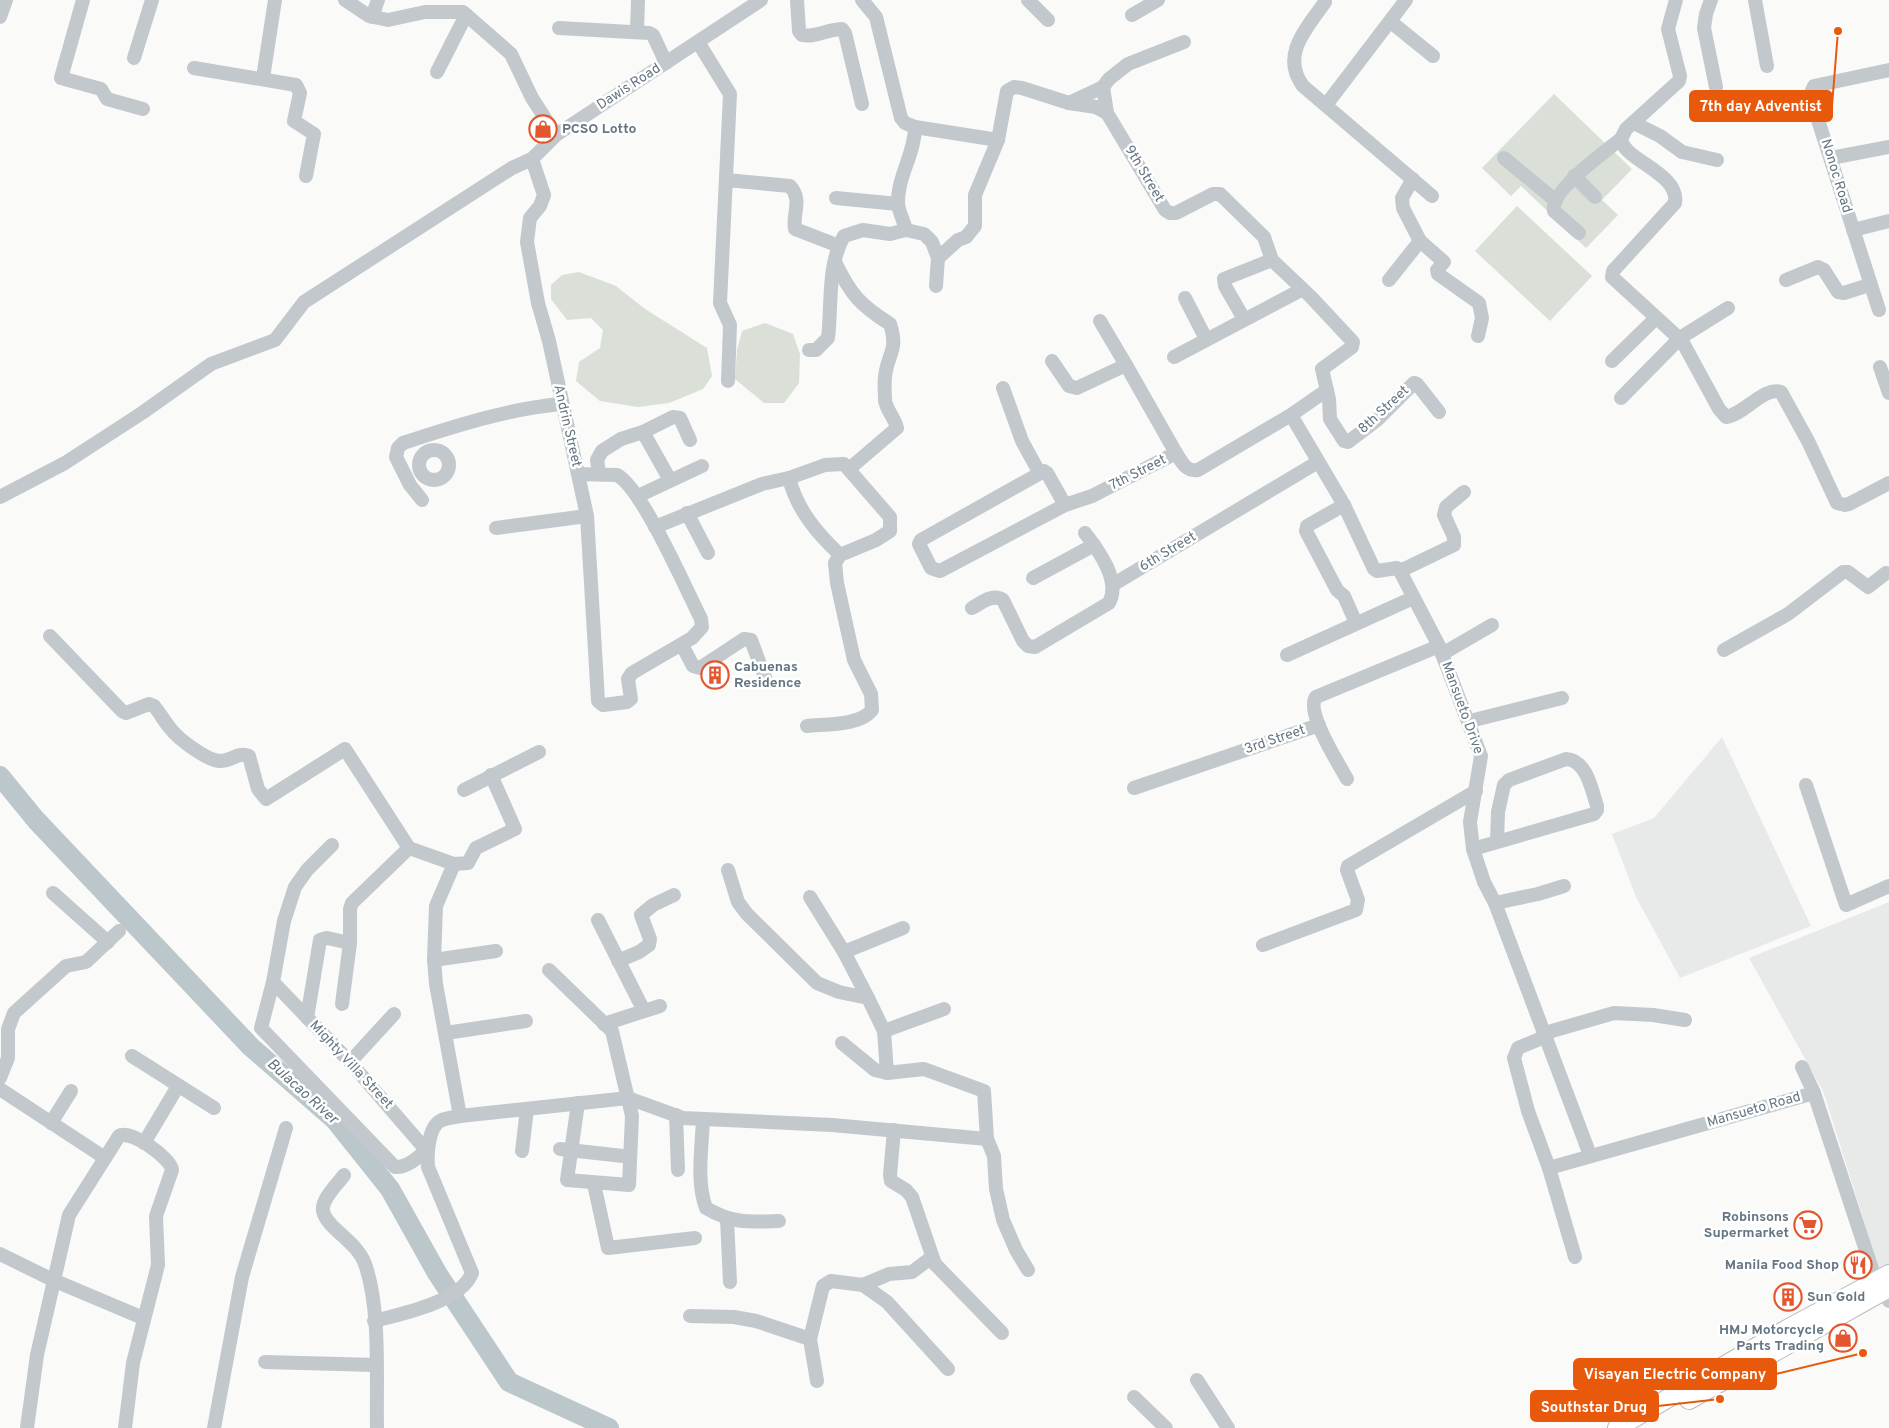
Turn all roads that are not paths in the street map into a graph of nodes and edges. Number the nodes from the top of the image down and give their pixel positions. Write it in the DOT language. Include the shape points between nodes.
graph roads {
  1 [pos="6,0"];
  2 [pos="83,0"];
  3 [pos="152,0"];
  4 [pos="275,0"];
  5 [pos="345,0"];
  6 [pos="378,0"];
  7 [pos="638,0"];
  8 [pos="761,0"];
  9 [pos="797,0"];
  10 [pos="862,0"];
  11 [pos="1028,0"];
  12 [pos="1158,0"];
  13 [pos="1406,0"];
  14 [pos="1676,0"];
  15 [pos="1711,0"];
  16 [pos="1756,0"];
  17 [pos="1325,2"];
  18 [pos="464,9"];
  19 [pos="1132,15"];
  20 [pos="372,17"];
  21 [pos="0,18"];
  22 [pos="1048,20"];
  23 [pos="1390,22"];
  24 [pos="559,28"];
  25 [pos="637,32"];
  26 [pos="698,42"];
  27 [pos="1184,42"];
  28 [pos="1432,56"];
  29 [pos="134,58"];
  30 [pos="666,62"];
  31 [pos="1767,66"];
  32 [pos="194,68"];
  33 [pos="1889,70"];
  34 [pos="437,72"];
  35 [pos="263,78"];
  36 [pos="1103,87"];
  37 [pos="1716,88"];
  38 [pos="1069,103"];
  39 [pos="862,104"];
  40 [pos="1326,105"];
  41 [pos="143,109"];
  42 [pos="1107,113"];
  43 [pos="1634,123"];
  44 [pos="915,127"];
  45 [pos="556,135"];
  46 [pos="1621,139"];
  47 [pos="998,140"];
  48 [pos="1889,147"];
  49 [pos="1504,158"];
  50 [pos="1831,158"];
  51 [pos="532,159"];
  52 [pos="1717,160"];
  53 [pos="306,176"];
  54 [pos="1574,176"];
  55 [pos="1413,179"];
  56 [pos="726,180"];
  57 [pos="1432,196"];
  58 [pos="1595,197"];
  59 [pos="836,198"];
  60 [pos="1556,201"];
  61 [pos="898,204"];
  62 [pos="1889,221"];
  63 [pos="906,230"];
  64 [pos="1852,230"];
  65 [pos="1579,233"];
  66 [pos="1420,241"];
  67 [pos="839,246"];
  68 [pos="938,258"];
  69 [pos="1272,260"];
  70 [pos="835,262"];
  71 [pos="1389,280"];
  72 [pos="1786,280"];
  73 [pos="1869,285"];
  74 [pos="936,286"];
  75 [pos="1301,290"];
  76 [pos="1185,298"];
  77 [pos="1728,308"];
  78 [pos="1879,310"];
  79 [pos="1656,318"];
  80 [pos="1244,319"];
  81 [pos="1100,321"];
  82 [pos="1478,336"];
  83 [pos="1680,338"];
  84 [pos="1206,339"];
  85 [pos="809,350"];
  86 [pos="1174,357"];
  87 [pos="1052,361"];
  88 [pos="1612,361"];
  89 [pos="1126,365"];
  90 [pos="1880,366"];
  91 [pos="728,381"];
  92 [pos="1003,388"];
  93 [pos="1327,390"];
  94 [pos="1889,393"];
  95 [pos="1621,398"];
  96 [pos="561,404"];
  97 [pos="1439,412"];
  98 [pos="1291,415"];
  99 [pos="643,432"];
  100 [pos="428,435"];
  101 [pos="690,440"];
  102 [pos="430,450"];
  103 [pos="1176,453"];
  104 [pos="1318,462"];
  105 [pos="702,466"];
  106 [pos="849,469"];
  107 [pos="1039,472"];
  108 [pos="578,474"];
  109 [pos="599,474"];
  110 [pos="789,478"];
  111 [pos="670,480"];
  112 [pos="1889,483"];
  113 [pos="1464,492"];
  114 [pos="638,496"];
  115 [pos="0,497"];
  116 [pos="422,500"];
  117 [pos="1066,505"];
  118 [pos="1344,505"];
  119 [pos="688,513"];
  120 [pos="587,516"];
  121 [pos="655,527"];
  122 [pos="496,528"];
  123 [pos="1085,533"];
  124 [pos="1094,545"];
  125 [pos="708,553"];
  126 [pos="840,555"];
  127 [pos="1400,571"];
  128 [pos="1888,571"];
  129 [pos="1033,578"];
  130 [pos="1114,584"];
  131 [pos="1413,598"];
  132 [pos="972,608"];
  133 [pos="1356,623"];
  134 [pos="1492,625"];
  135 [pos="50,636"];
  136 [pos="687,642"];
  137 [pos="1440,650"];
  138 [pos="1724,650"];
  139 [pos="1287,655"];
  140 [pos="766,680"];
  141 [pos="1562,698"];
  142 [pos="1470,721"];
  143 [pos="1319,725"];
  144 [pos="807,726"];
  145 [pos="539,752"];
  146 [pos="491,775"];
  147 [pos="1347,779"];
  148 [pos="1806,785"];
  149 [pos="1134,788"];
  150 [pos="464,790"];
  151 [pos="1476,791"];
  152 [pos="1497,842"];
  153 [pos="332,845"];
  154 [pos="409,848"];
  155 [pos="1473,849"];
  156 [pos="454,864"];
  157 [pos="728,870"];
  158 [pos="1564,886"];
  159 [pos="1889,886"];
  160 [pos="53,893"];
  161 [pos="674,895"];
  162 [pos="810,898"];
  163 [pos="1495,903"];
  164 [pos="598,920"];
  165 [pos="902,928"];
  166 [pos="120,931"];
  167 [pos="108,942"];
  168 [pos="350,944"];
  169 [pos="1263,945"];
  170 [pos="496,951"];
  171 [pos="844,952"];
  172 [pos="434,960"];
  173 [pos="618,962"];
  174 [pos="549,970"];
  175 [pos="273,982"];
  176 [pos="868,998"];
  177 [pos="342,1004"];
  178 [pos="660,1006"];
  179 [pos="643,1009"];
  180 [pos="944,1009"];
  181 [pos="394,1014"];
  182 [pos="307,1018"];
  183 [pos="1684,1020"];
  184 [pos="526,1021"];
  185 [pos="604,1024"];
  186 [pos="884,1031"];
  187 [pos="446,1032"];
  188 [pos="1546,1035"];
  189 [pos="842,1043"];
  190 [pos="132,1056"];
  191 [pos="350,1062"];
  192 [pos="1802,1067"];
  193 [pos="887,1073"];
  194 [pos="0,1078"];
  195 [pos="178,1086"];
  196 [pos="0,1089"];
  197 [pos="71,1091"];
  198 [pos="1814,1093"];
  199 [pos="628,1098"];
  200 [pos="578,1103"];
  201 [pos="214,1108"];
  202 [pos="527,1109"];
  203 [pos="676,1115"];
  204 [pos="460,1116"];
  205 [pos="703,1119"];
  206 [pos="51,1123"];
  207 [pos="286,1128"];
  208 [pos="894,1130"];
  209 [pos="987,1139"];
  210 [pos="144,1144"];
  211 [pos="426,1150"];
  212 [pos="565,1150"];
  213 [pos="522,1151"];
  214 [pos="1590,1155"];
  215 [pos="623,1156"];
  216 [pos="105,1158"];
  217 [pos="1549,1168"];
  218 [pos="678,1170"];
  219 [pos="344,1175"];
  220 [pos="594,1184"];
  221 [pos="727,1219"];
  222 [pos="779,1221"];
  223 [pos="695,1238"];
  224 [pos="0,1254"];
  225 [pos="932,1257"];
  226 [pos="1575,1257"];
  227 [pos="1028,1270"];
  228 [pos="53,1280"];
  229 [pos="730,1282"];
  230 [pos="864,1286"];
  231 [pos="1885,1287"];
  232 [pos="690,1316"];
  233 [pos="143,1318"];
  234 [pos="374,1321"];
  235 [pos="1002,1333"];
  236 [pos="810,1338"];
  237 [pos="265,1362"];
  238 [pos="376,1365"];
  239 [pos="948,1369"];
  240 [pos="1197,1380"];
  241 [pos="817,1381"];
  242 [pos="1134,1397"];
  243 [pos="27,1428"];
  244 [pos="125,1428"];
  245 [pos="214,1428"];
  246 [pos="377,1428"];
  247 [pos="1166,1428"];
  248 [pos="1228,1428"];
  249 [pos="1617,1428"];
  250 [pos="1640,1428"];
  1 -- 21 [label="street"];
  2 -- 41 [label="street" via="60,77 101,89 107,99"];
  3 -- 29 [label="street"];
  4 -- 35 [label="street"];
  5 -- 20 [label="street"];
  6 -- 20 [label="street"];
  7 -- 25 [label="street"];
  8 -- 26 [label="street, Dawis Road"];
  9 -- 39 [label="street" via="802,35 835,29 842,29 845,33"];
  10 -- 44 [label="street" via="876,18 901,118"];
  11 -- 22 [label="street"];
  12 -- 19 [label="street"];
  13 -- 23 [label="street"];
  14 -- 43 [label="street" via="1668,29 1679,81"];
  15 -- 37 [label="street" via="1704,28"];
  16 -- 31 [label="street"];
  17 -- 40 [label="street" via="1298,40 1294,64 1296,76 1303,86"];
  18 -- 20 [label="street" via="425,12 388,20"];
  18 -- 34 [label="street"];
  18 -- 45 [label="street" via="511,54 532,98"];
  23 -- 28 [label="street"];
  23 -- 40 [label="street"];
  24 -- 25 [label="street"];
  25 -- 30 [label="street" via="653,35"];
  26 -- 30 [label="street, Dawis Road"];
  26 -- 56 [label="street" via="730,94"];
  27 -- 36 [label="street" via="1128,64"];
  30 -- 45 [label="street, Dawis Road"];
  32 -- 35 [label="street"];
  33 -- 50 [label="street, Nonoc Road" via="1811,89 1810,95"];
  35 -- 53 [label="street" via="299,89 294,120 312,132 315,138"];
  36 -- 38 [label="street"];
  36 -- 42 [label="street, 9th Street"];
  38 -- 42 [label="street" via="1096,107"];
  38 -- 47 [label="street" via="1014,87 1007,91"];
  40 -- 55 [label="street"];
  42 -- 69 [label="street, 9th Street" via="1165,210 1170,214 1176,213 1213,194 1220,194 1264,237"];
  43 -- 46 [label="street"];
  43 -- 52 [label="street" via="1682,152"];
  44 -- 47 [label="street"];
  44 -- 61 [label="street"];
  45 -- 51 [label="street, Dawis Road"];
  46 -- 54 [label="street"];
  46 -- 79 [label="street" via="1624,148 1666,181 1676,195 1675,203 1612,277"];
  47 -- 68 [label="street" via="975,195 975,226"];
  48 -- 50 [label="street"];
  49 -- 60 [label="street"];
  50 -- 64 [label="street, Nonoc Road"];
  51 -- 96 [label="street, Andrin Street" via="544,196 530,218 527,242"];
  51 -- 115 [label="street, Dawis Road" via="512,168 304,302 275,340 211,364 64,463"];
  54 -- 58 [label="street"];
  54 -- 60 [label="street"];
  55 -- 57 [label="street"];
  55 -- 66 [label="street" via="1402,202"];
  56 -- 67 [label="street" via="790,186 797,206 795,229"];
  56 -- 91 [label="street" via="720,303 730,325"];
  59 -- 61 [label="street"];
  60 -- 65 [label="street" via="1554,211"];
  61 -- 63 [label="street"];
  62 -- 64 [label="street"];
  63 -- 67 [label="street" via="890,234 863,230 844,236"];
  63 -- 68 [label="street" via="924,234 932,242"];
  64 -- 73 [label="street, Nonoc Road"];
  66 -- 71 [label="street"];
  66 -- 82 [label="street" via="1444,262 1437,270 1438,274 1479,303 1482,318"];
  67 -- 70 [label="street"];
  68 -- 74 [label="street"];
  69 -- 75 [label="street, 9th Street"];
  69 -- 80 [label="street" via="1224,279"];
  70 -- 85 [label="street" via="828,338 816,350"];
  70 -- 106 [label="street" via="846,286 864,308 890,324 894,336 894,351 885,375 885,403 897,428"];
  72 -- 73 [label="street" via="1818,266 1838,292"];
  73 -- 78 [label="street, Nonoc Road"];
  75 -- 80 [label="street"];
  75 -- 93 [label="street, 9th Street" via="1353,344 1322,367"];
  76 -- 84 [label="street"];
  77 -- 83 [label="street"];
  79 -- 83 [label="street"];
  79 -- 88 [label="street"];
  80 -- 84 [label="street"];
  81 -- 89 [label="street"];
  83 -- 95 [label="street"];
  83 -- 112 [label="street" via="1726,417 1736,416 1767,393 1781,392 1837,503 1845,506"];
  84 -- 86 [label="street"];
  87 -- 89 [label="street" via="1073,388"];
  89 -- 103 [label="street"];
  90 -- 94 [label="street"];
  92 -- 107 [label="street" via="1022,441"];
  93 -- 97 [label="street, 8th Street" via="1330,419 1346,442 1377,420 1414,383"];
  93 -- 98 [label="street, 7th Street"];
  96 -- 100 [label="street" via="468,422"];
  96 -- 108 [label="street, Andrin Street"];
  98 -- 103 [label="street, 7th Street" via="1198,470 1185,467"];
  98 -- 104 [label="street"];
  99 -- 101 [label="street" via="676,417 680,418"];
  99 -- 109 [label="street" via="622,438 602,451 597,460"];
  99 -- 111 [label="street"];
  100 -- 102 [label="street"];
  100 -- 116 [label="street" via="403,443 395,453"];
  103 -- 117 [label="street, 7th Street" via="1092,496"];
  104 -- 118 [label="street"];
  104 -- 130 [label="street, 6th Street"];
  105 -- 111 [label="street"];
  106 -- 110 [label="street" via="844,464 832,464"];
  106 -- 126 [label="street" via="890,518 890,531"];
  107 -- 117 [label="street" via="1047,473"];
  107 -- 117 [label="street, 7th Street" via="921,540 920,549 931,568 936,571"];
  108 -- 109 [label="street, Andrin Street"];
  108 -- 120 [label="street"];
  109 -- 114 [label="street, Andrin Street" via="623,478"];
  110 -- 119 [label="street" via="762,484"];
  110 -- 126 [label="street" via="792,492 814,530"];
  111 -- 114 [label="street"];
  113 -- 127 [label="street" via="1446,507 1444,515 1454,536 1454,545"];
  114 -- 121 [label="street, Andrin Street"];
  118 -- 127 [label="street" via="1374,569 1377,572 1397,568"];
  118 -- 133 [label="street" via="1307,526 1306,531"];
  119 -- 121 [label="street"];
  119 -- 125 [label="street"];
  120 -- 122 [label="street"];
  120 -- 136 [label="street" via="599,702 606,705 629,702 628,679 632,673"];
  121 -- 136 [label="street, Andrin Street" via="701,619 702,627"];
  123 -- 124 [label="street"];
  124 -- 129 [label="street"];
  124 -- 130 [label="street"];
  126 -- 144 [label="street" via="835,563 837,583 854,660 871,694 872,710 867,716 853,721"];
  127 -- 131 [label="street, Mansueto Drive"];
  128 -- 138 [label="street" via="1868,587 1848,572 1843,572 1788,614"];
  130 -- 132 [label="street" via="1114,594 1109,603 1035,647 1023,641 998,597"];
  131 -- 133 [label="street"];
  131 -- 137 [label="street, Mansueto Drive"];
  133 -- 139 [label="street"];
  134 -- 137 [label="street, 3rd Street"];
  135 -- 154 [label="street" via="122,711 126,713 149,704 154,706 178,738 209,758 218,761 249,756 258,789 266,799 345,749"];
  136 -- 140 [label="street" via="693,666 700,668 744,639 751,640"];
  137 -- 142 [label="street, Mansueto Drive"];
  137 -- 143 [label="street, 3rd Street" via="1316,697 1312,705"];
  141 -- 142 [label="street"];
  142 -- 151 [label="street, Mansueto Drive" via="1481,756"];
  143 -- 147 [label="street"];
  143 -- 149 [label="street, 3rd Street"];
  145 -- 146 [label="street"];
  146 -- 150 [label="street"];
  146 -- 156 [label="street" via="515,829 476,848 468,864"];
  148 -- 159 [label="street" via="1846,905"];
  151 -- 155 [label="street, Mansueto Drive" via="1470,822"];
  151 -- 169 [label="street" via="1348,866 1358,900 1356,910"];
  152 -- 152 [label="street" via="1594,814 1597,810 1586,774 1571,759 1509,780 1501,790"];
  152 -- 155 [label="street"];
  153 -- 175 [label="street" via="295,887 284,921"];
  154 -- 156 [label="street"];
  154 -- 168 [label="street" via="352,903"];
  155 -- 163 [label="street, Mansueto Drive"];
  156 -- 172 [label="street" via="436,906"];
  157 -- 176 [label="street" via="738,902 747,914 816,983"];
  158 -- 163 [label="street"];
  160 -- 167 [label="street"];
  161 -- 173 [label="street" via="641,915 650,939 649,945"];
  162 -- 171 [label="street"];
  163 -- 188 [label="street, Mansueto Drive"];
  164 -- 173 [label="street"];
  165 -- 171 [label="street"];
  166 -- 167 [label="street"];
  167 -- 194 [label="street" via="86,962 66,966 14,1013 8,1029 8,1058"];
  168 -- 177 [label="street"];
  168 -- 182 [label="street" via="327,938 320,940"];
  170 -- 172 [label="street"];
  171 -- 176 [label="street"];
  172 -- 187 [label="street"];
  173 -- 179 [label="street"];
  174 -- 185 [label="street"];
  175 -- 182 [label="street, Mighty Villa Street"];
  175 -- 211 [label="street" via="261,1028 395,1167 402,1167"];
  176 -- 186 [label="street"];
  178 -- 179 [label="street"];
  179 -- 185 [label="street"];
  180 -- 186 [label="street"];
  181 -- 191 [label="street"];
  182 -- 191 [label="street, Mighty Villa Street"];
  183 -- 188 [label="street" via="1614,1013"];
  184 -- 187 [label="street"];
  185 -- 199 [label="street" via="612,1031"];
  186 -- 193 [label="street"];
  187 -- 204 [label="street"];
  188 -- 214 [label="street, Mansueto Drive"];
  188 -- 217 [label="street" via="1518,1048 1514,1058 1528,1111"];
  189 -- 193 [label="street" via="875,1070"];
  190 -- 195 [label="street"];
  191 -- 211 [label="street, Mighty Villa Street"];
  192 -- 198 [label="street"];
  193 -- 209 [label="street" via="924,1069 982,1090 986,1093"];
  195 -- 201 [label="street"];
  195 -- 210 [label="street"];
  196 -- 206 [label="street"];
  197 -- 206 [label="street"];
  198 -- 214 [label="street, Mansueto Road"];
  198 -- 231 [label="street, Mansueto Road"];
  199 -- 200 [label="street"];
  199 -- 203 [label="street"];
  199 -- 220 [label="street" via="632,1116 631,1183 627,1186"];
  200 -- 202 [label="street"];
  200 -- 212 [label="street"];
  202 -- 204 [label="street"];
  202 -- 213 [label="street"];
  203 -- 205 [label="street"];
  203 -- 218 [label="street"];
  204 -- 211 [label="street" via="440,1120 435,1125"];
  205 -- 208 [label="street"];
  205 -- 221 [label="street" via="702,1198 706,1208"];
  206 -- 216 [label="street"];
  207 -- 245 [label="street" via="242,1277"];
  208 -- 209 [label="street"];
  208 -- 225 [label="street" via="892,1182 912,1197"];
  209 -- 227 [label="street" via="994,1156 996,1189 1003,1220"];
  210 -- 216 [label="street" via="131,1135 122,1134"];
  210 -- 233 [label="street" via="169,1161 172,1170 156,1216 158,1265"];
  211 -- 234 [label="street" via="428,1167 472,1273 470,1280 429,1306"];
  212 -- 215 [label="street"];
  212 -- 220 [label="street" via="567,1180"];
  214 -- 217 [label="street, Mansueto Road"];
  216 -- 228 [label="street" via="69,1215"];
  217 -- 226 [label="street"];
  219 -- 234 [label="street" via="322,1208 326,1219 358,1248 371,1287"];
  220 -- 223 [label="street" via="608,1248"];
  221 -- 222 [label="street"];
  221 -- 229 [label="street"];
  224 -- 228 [label="street"];
  225 -- 230 [label="street" via="912,1272 889,1274"];
  225 -- 235 [label="street" via="939,1269"];
  228 -- 233 [label="street"];
  228 -- 243 [label="street" via="37,1355"];
  230 -- 236 [label="street" via="831,1281 823,1286"];
  230 -- 239 [label="street" via="887,1302"];
  231 -- 249 [label="main road" via="1787,1329"];
  231 -- 250 [label="main road"];
  232 -- 236 [label="street" via="734,1317"];
  233 -- 244 [label="street" via="133,1363"];
  234 -- 238 [label="street"];
  236 -- 241 [label="street"];
  237 -- 238 [label="street"];
  238 -- 246 [label="street"];
  240 -- 248 [label="street"];
  242 -- 247 [label="street"];
}
